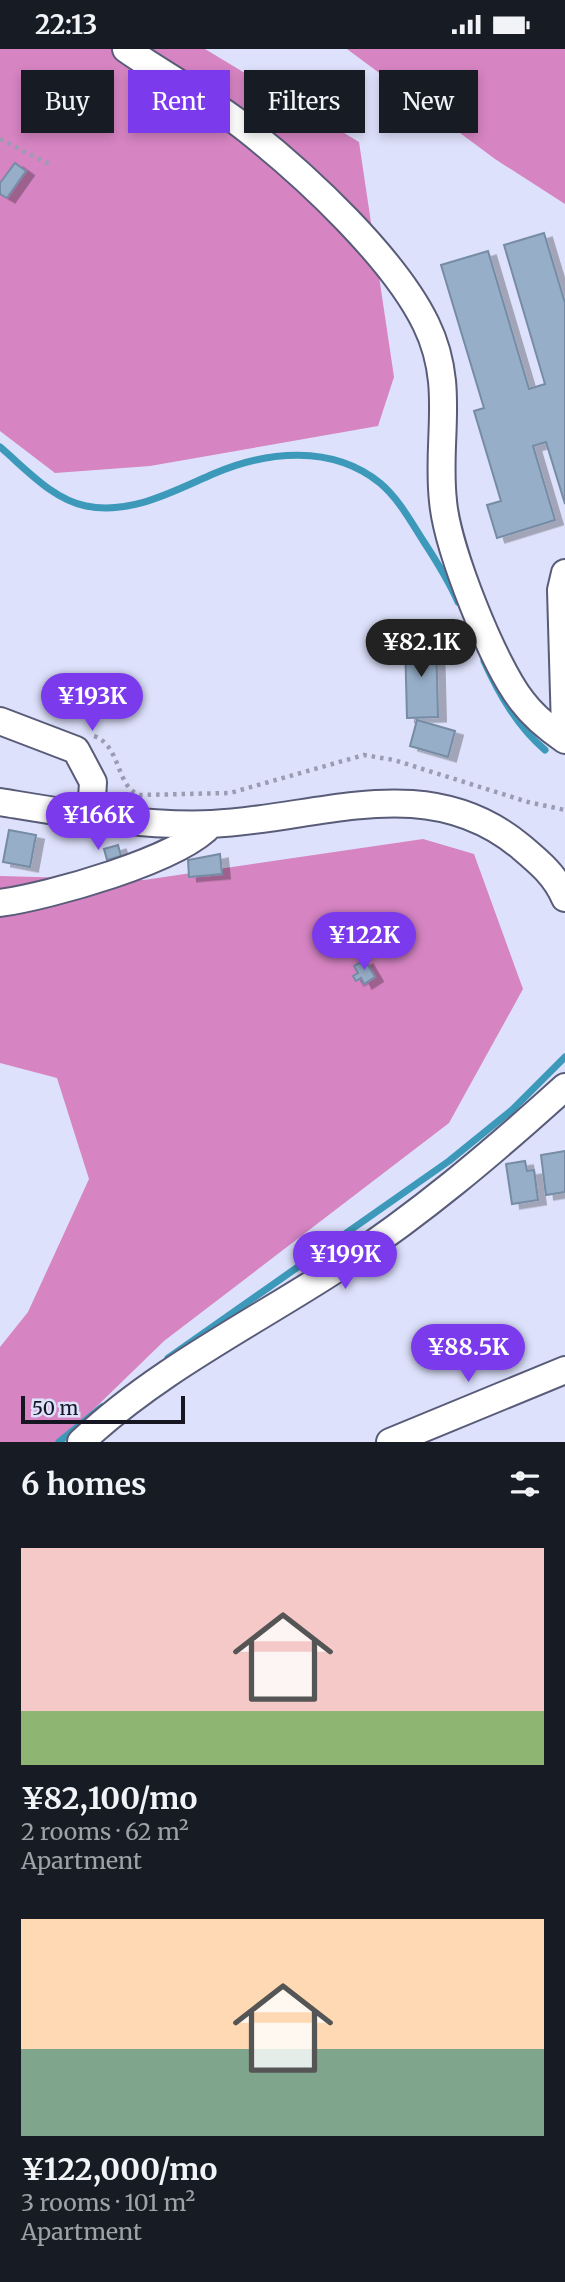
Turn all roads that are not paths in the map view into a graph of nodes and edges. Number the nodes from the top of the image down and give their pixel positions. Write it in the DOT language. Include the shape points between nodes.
graph roads {
  1 [pos="125,49"];
  2 [pos="565,573"];
  3 [pos="0,721"];
  4 [pos="565,729"];
  5 [pos="565,740"];
  6 [pos="0,802"];
  7 [pos="91,814"];
  8 [pos="211,824"];
  9 [pos="563,886"];
  10 [pos="0,903"];
  11 [pos="565,1087"];
  12 [pos="565,1370"];
  13 [pos="81,1442"];
  14 [pos="390,1442"];
  1 -- 5 [label="street" via="248,130 345,220 412,299 442,369 446,412 442,500 451,542 513,687 531,712"];
  2 -- 4 [label="street" via="561,590"];
  3 -- 7 [label="street" via="76,750 93,782"];
  6 -- 7 [label="street"];
  7 -- 8 [label="street"];
  8 -- 9 [label="street" via="377,803 420,802 489,825 547,868"];
  8 -- 10 [label="street" via="188,844 170,851 64,888"];
  11 -- 13 [label="street" via="434,1201 152,1386"];
  12 -- 14 [label="street"];
}
